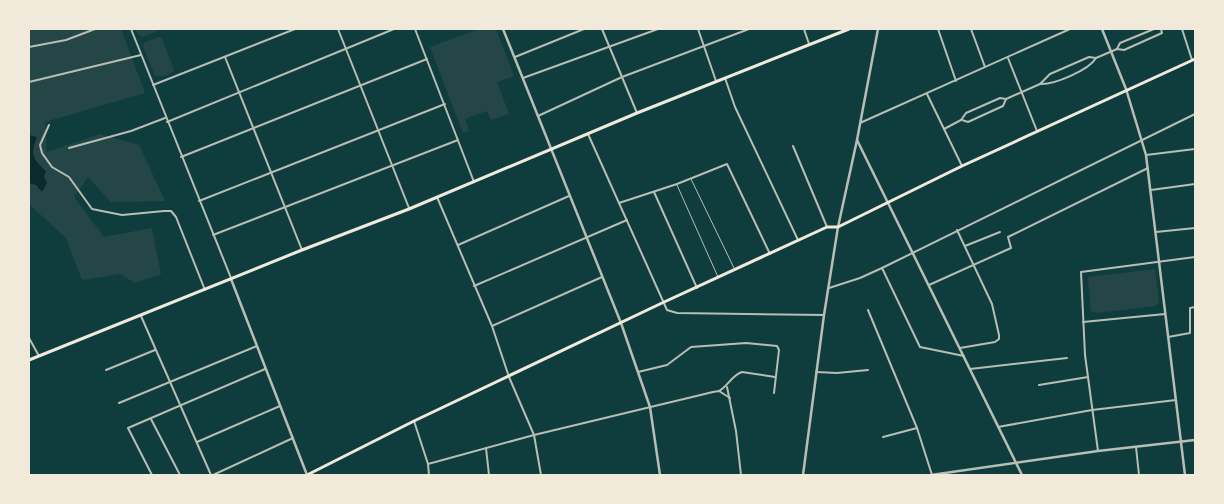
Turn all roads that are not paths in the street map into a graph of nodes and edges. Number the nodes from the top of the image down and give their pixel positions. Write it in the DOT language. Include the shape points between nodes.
graph roads {
  1 [pos="95,29"];
  2 [pos="131,29"];
  3 [pos="295,29"];
  4 [pos="338,29"];
  5 [pos="394,29"];
  6 [pos="414,29"];
  7 [pos="503,29"];
  8 [pos="584,29"];
  9 [pos="602,29"];
  10 [pos="658,29"];
  11 [pos="698,29"];
  12 [pos="749,29"];
  13 [pos="804,29"];
  14 [pos="849,29"];
  15 [pos="878,29"];
  16 [pos="938,29"];
  17 [pos="971,29"];
  18 [pos="1070,29"];
  19 [pos="1102,29"];
  20 [pos="1154,29"];
  21 [pos="1160,29"];
  22 [pos="1182,29"];
  23 [pos="809,44"];
  24 [pos="610,46"];
  25 [pos="704,46"];
  26 [pos="29,47"];
  27 [pos="346,49"];
  28 [pos="1117,49"];
  29 [pos="1111,52"];
  30 [pos="141,55"];
  31 [pos="225,57"];
  32 [pos="515,57"];
  33 [pos="1008,58"];
  34 [pos="1096,58"];
  35 [pos="427,59"];
  36 [pos="1194,60"];
  37 [pos="985,68"];
  38 [pos="622,77"];
  39 [pos="523,78"];
  40 [pos="725,78"];
  41 [pos="716,81"];
  42 [pos="956,81"];
  43 [pos="29,82"];
  44 [pos="1040,84"];
  45 [pos="153,85"];
  46 [pos="360,85"];
  47 [pos="1126,89"];
  48 [pos="239,92"];
  49 [pos="1022,92"];
  50 [pos="927,94"];
  51 [pos="1006,99"];
  52 [pos="445,104"];
  53 [pos="637,113"];
  54 [pos="1195,114"];
  55 [pos="538,116"];
  56 [pos="165,118"];
  57 [pos="961,120"];
  58 [pos="167,122"];
  59 [pos="860,123"];
  60 [pos="49,125"];
  61 [pos="944,128"];
  62 [pos="253,129"];
  63 [pos="379,130"];
  64 [pos="1037,131"];
  65 [pos="588,134"];
  66 [pos="1142,139"];
  67 [pos="458,140"];
  68 [pos="857,140"];
  69 [pos="793,146"];
  70 [pos="69,148"];
  71 [pos="551,149"];
  72 [pos="1195,149"];
  73 [pos="1146,155"];
  74 [pos="181,157"];
  75 [pos="392,166"];
  76 [pos="962,166"];
  77 [pos="1148,168"];
  78 [pos="272,172"];
  79 [pos="691,178"];
  80 [pos="474,182"];
  81 [pos="677,184"];
  82 [pos="1195,184"];
  83 [pos="1150,190"];
  84 [pos="654,192"];
  85 [pos="569,196"];
  86 [pos="437,197"];
  87 [pos="199,201"];
  88 [pos="619,203"];
  89 [pos="887,203"];
  90 [pos="285,207"];
  91 [pos="409,209"];
  92 [pos="627,220"];
  93 [pos="828,227"];
  94 [pos="838,227"];
  95 [pos="1195,228"];
  96 [pos="957,230"];
  97 [pos="1000,232"];
  98 [pos="1156,232"];
  99 [pos="213,235"];
  100 [pos="586,237"];
  101 [pos="798,240"];
  102 [pos="458,245"];
  103 [pos="965,246"];
  104 [pos="302,250"];
  105 [pos="770,254"];
  106 [pos="912,254"];
  107 [pos="1195,257"];
  108 [pos="1159,261"];
  109 [pos="973,264"];
  110 [pos="882,268"];
  111 [pos="735,270"];
  112 [pos="602,276"];
  113 [pos="718,277"];
  114 [pos="231,279"];
  115 [pos="474,286"];
  116 [pos="928,286"];
  117 [pos="697,288"];
  118 [pos="828,288"];
  119 [pos="206,290"];
  120 [pos="662,303"];
  121 [pos="1195,307"];
  122 [pos="868,310"];
  123 [pos="1165,314"];
  124 [pos="824,315"];
  125 [pos="141,316"];
  126 [pos="1083,322"];
  127 [pos="621,323"];
  128 [pos="492,326"];
  129 [pos="1168,337"];
  130 [pos="29,338"];
  131 [pos="256,346"];
  132 [pos="960,348"];
  133 [pos="155,350"];
  134 [pos="39,356"];
  135 [pos="965,356"];
  136 [pos="1067,358"];
  137 [pos="29,360"];
  138 [pos="265,369"];
  139 [pos="970,369"];
  140 [pos="106,370"];
  141 [pos="868,370"];
  142 [pos="638,372"];
  143 [pos="816,372"];
  144 [pos="509,377"];
  145 [pos="776,377"];
  146 [pos="1088,377"];
  147 [pos="169,383"];
  148 [pos="1038,385"];
  149 [pos="727,387"];
  150 [pos="719,391"];
  151 [pos="774,393"];
  152 [pos="730,398"];
  153 [pos="1176,400"];
  154 [pos="118,403"];
  155 [pos="180,405"];
  156 [pos="280,406"];
  157 [pos="650,407"];
  158 [pos="1092,410"];
  159 [pos="151,419"];
  160 [pos="414,421"];
  161 [pos="998,427"];
  162 [pos="917,428"];
  163 [pos="534,435"];
  164 [pos="883,437"];
  165 [pos="293,438"];
  166 [pos="1195,440"];
  167 [pos="197,442"];
  168 [pos="1181,442"];
  169 [pos="1136,447"];
  170 [pos="486,448"];
  171 [pos="1098,451"];
  172 [pos="1015,463"];
  173 [pos="428,464"];
  174 [pos="152,475"];
  175 [pos="180,475"];
  176 [pos="212,475"];
  177 [pos="307,475"];
  178 [pos="429,475"];
  179 [pos="489,475"];
  180 [pos="541,475"];
  181 [pos="660,475"];
  182 [pos="741,475"];
  183 [pos="803,475"];
  184 [pos="931,475"];
  185 [pos="1022,475"];
  186 [pos="1139,475"];
  187 [pos="1185,475"];
  1 -- 26 [label="street" via="66,40"];
  2 -- 30 [label="street"];
  3 -- 31 [label="street"];
  4 -- 27 [label="street"];
  5 -- 27 [label="street"];
  6 -- 35 [label="street"];
  7 -- 32 [label="street"];
  8 -- 32 [label="street"];
  9 -- 24 [label="street"];
  10 -- 24 [label="street"];
  11 -- 25 [label="street"];
  12 -- 25 [label="street"];
  13 -- 23 [label="street"];
  14 -- 23 [label="main road"];
  15 -- 59 [label="street"];
  16 -- 42 [label="street"];
  17 -- 37 [label="street"];
  18 -- 33 [label="street"];
  19 -- 29 [label="street"];
  20 -- 28 [label="street" via="1120,43"];
  21 -- 28 [label="street" via="1162,33 1124,50"];
  22 -- 36 [label="street"];
  23 -- 40 [label="main road"];
  24 -- 38 [label="street"];
  24 -- 39 [label="street"];
  25 -- 38 [label="street"];
  25 -- 41 [label="street"];
  27 -- 46 [label="street"];
  27 -- 48 [label="street"];
  28 -- 29 [label="street"];
  29 -- 34 [label="street"];
  29 -- 47 [label="street"];
  30 -- 43 [label="street"];
  30 -- 45 [label="street"];
  31 -- 45 [label="street"];
  31 -- 48 [label="street"];
  32 -- 39 [label="street"];
  33 -- 37 [label="street"];
  33 -- 49 [label="street"];
  34 -- 44 [label="street" via="1092,64 1054,83"];
  34 -- 44 [label="street" via="1089,57 1050,74"];
  35 -- 46 [label="street"];
  35 -- 52 [label="street"];
  36 -- 47 [label="main road"];
  37 -- 42 [label="street"];
  38 -- 53 [label="street"];
  38 -- 55 [label="street"];
  39 -- 55 [label="street"];
  40 -- 41 [label="main road"];
  40 -- 101 [label="street" via="735,107"];
  41 -- 53 [label="main road"];
  42 -- 50 [label="street"];
  44 -- 49 [label="street"];
  45 -- 56 [label="street"];
  46 -- 62 [label="street"];
  46 -- 63 [label="street"];
  47 -- 64 [label="main road"];
  47 -- 66 [label="street"];
  48 -- 58 [label="street"];
  48 -- 62 [label="street"];
  49 -- 51 [label="street"];
  49 -- 64 [label="street"];
  50 -- 59 [label="street"];
  50 -- 61 [label="street"];
  51 -- 57 [label="street" via="1000,98 966,113"];
  51 -- 57 [label="street" via="1003,106 982,116 968,122"];
  52 -- 63 [label="street"];
  52 -- 67 [label="street"];
  53 -- 65 [label="main road"];
  54 -- 66 [label="street"];
  55 -- 71 [label="street"];
  56 -- 58 [label="street"];
  56 -- 70 [label="street" via="131,131"];
  57 -- 61 [label="street"];
  58 -- 74 [label="street"];
  59 -- 68 [label="street"];
  60 -- 119 [label="street" via="40,145 42,153 52,167 69,176 92,208 122,215 164,210 171,211 176,216"];
  61 -- 76 [label="street"];
  62 -- 74 [label="street"];
  62 -- 78 [label="street"];
  63 -- 75 [label="street"];
  63 -- 78 [label="street"];
  64 -- 76 [label="main road"];
  65 -- 71 [label="main road"];
  65 -- 88 [label="street"];
  66 -- 73 [label="street"];
  66 -- 96 [label="street"];
  67 -- 75 [label="street"];
  67 -- 80 [label="street"];
  68 -- 89 [label="street"];
  68 -- 94 [label="street"];
  69 -- 93 [label="street"];
  71 -- 80 [label="main road"];
  71 -- 85 [label="street"];
  72 -- 73 [label="street"];
  73 -- 77 [label="street"];
  74 -- 87 [label="street"];
  75 -- 90 [label="street"];
  75 -- 91 [label="street"];
  76 -- 89 [label="main road"];
  77 -- 83 [label="street"];
  77 -- 109 [label="street" via="1008,237 1010,248"];
  78 -- 87 [label="street"];
  78 -- 90 [label="street"];
  79 -- 81 [label="street"];
  79 -- 105 [label="street" via="727,164"];
  79 -- 111 [label="lane"];
  80 -- 86 [label="main road"];
  81 -- 84 [label="street"];
  81 -- 113 [label="lane"];
  82 -- 83 [label="street"];
  83 -- 98 [label="street"];
  84 -- 88 [label="street"];
  84 -- 117 [label="street"];
  85 -- 100 [label="street"];
  85 -- 102 [label="street"];
  86 -- 91 [label="main road"];
  86 -- 102 [label="street"];
  87 -- 99 [label="street"];
  88 -- 92 [label="street"];
  89 -- 94 [label="main road"];
  89 -- 106 [label="street"];
  90 -- 99 [label="street"];
  90 -- 104 [label="street"];
  91 -- 104 [label="main road"];
  92 -- 100 [label="street"];
  92 -- 120 [label="street"];
  93 -- 94 [label="main road"];
  93 -- 101 [label="main road"];
  94 -- 118 [label="street"];
  95 -- 98 [label="street"];
  96 -- 103 [label="street"];
  96 -- 106 [label="street"];
  97 -- 103 [label="street"];
  98 -- 108 [label="street"];
  99 -- 114 [label="street"];
  100 -- 112 [label="street"];
  100 -- 115 [label="street"];
  101 -- 105 [label="main road"];
  102 -- 115 [label="street"];
  103 -- 109 [label="street"];
  104 -- 114 [label="main road"];
  105 -- 111 [label="main road"];
  106 -- 110 [label="street"];
  106 -- 116 [label="street"];
  107 -- 108 [label="street"];
  108 -- 123 [label="street"];
  108 -- 126 [label="street" via="1081,272"];
  109 -- 116 [label="street"];
  109 -- 132 [label="street" via="992,304 1000,335 995,342"];
  110 -- 118 [label="street"];
  110 -- 135 [label="street" via="920,347"];
  111 -- 113 [label="main road"];
  112 -- 127 [label="street"];
  112 -- 128 [label="street"];
  113 -- 117 [label="main road"];
  114 -- 119 [label="main road"];
  114 -- 131 [label="street"];
  115 -- 128 [label="street"];
  116 -- 132 [label="street"];
  117 -- 120 [label="main road"];
  118 -- 124 [label="street"];
  119 -- 125 [label="main road"];
  120 -- 124 [label="street" via="666,310 677,313"];
  120 -- 127 [label="main road"];
  121 -- 129 [label="street" via="1190,308 1190,333"];
  122 -- 162 [label="street"];
  123 -- 126 [label="street"];
  123 -- 129 [label="street"];
  124 -- 143 [label="street"];
  125 -- 133 [label="street"];
  125 -- 134 [label="main road"];
  126 -- 146 [label="street"];
  127 -- 142 [label="street"];
  127 -- 144 [label="main road"];
  128 -- 144 [label="street"];
  129 -- 153 [label="street"];
  130 -- 134 [label="street"];
  131 -- 138 [label="street"];
  131 -- 147 [label="street"];
  132 -- 135 [label="street"];
  133 -- 140 [label="street"];
  133 -- 147 [label="street"];
  134 -- 137 [label="main road"];
  135 -- 139 [label="street"];
  136 -- 139 [label="street"];
  138 -- 155 [label="street"];
  138 -- 156 [label="street"];
  139 -- 161 [label="street"];
  141 -- 143 [label="street"];
  142 -- 145 [label="street" via="675,361 691,347 755,343 778,348"];
  142 -- 157 [label="street"];
  143 -- 183 [label="street"];
  144 -- 160 [label="main road"];
  144 -- 163 [label="street"];
  145 -- 149 [label="street" via="742,372 733,377"];
  145 -- 151 [label="street"];
  146 -- 148 [label="street"];
  146 -- 158 [label="street"];
  147 -- 154 [label="street"];
  147 -- 155 [label="street"];
  149 -- 150 [label="street"];
  149 -- 152 [label="street"];
  150 -- 152 [label="street"];
  150 -- 157 [label="street"];
  152 -- 182 [label="street"];
  153 -- 158 [label="street"];
  153 -- 168 [label="street"];
  155 -- 159 [label="street"];
  155 -- 167 [label="street"];
  156 -- 165 [label="street"];
  156 -- 167 [label="street"];
  157 -- 163 [label="street"];
  157 -- 181 [label="street"];
  158 -- 161 [label="street"];
  158 -- 171 [label="street"];
  159 -- 174 [label="street" via="128,428"];
  159 -- 175 [label="street"];
  160 -- 173 [label="street"];
  160 -- 177 [label="main road"];
  161 -- 172 [label="street"];
  162 -- 164 [label="street"];
  162 -- 184 [label="street"];
  163 -- 170 [label="street"];
  163 -- 180 [label="street"];
  165 -- 176 [label="street"];
  165 -- 177 [label="street"];
  166 -- 168 [label="street"];
  167 -- 176 [label="street"];
  168 -- 169 [label="street"];
  168 -- 187 [label="street"];
  169 -- 171 [label="street"];
  169 -- 186 [label="street"];
  170 -- 173 [label="street"];
  170 -- 179 [label="street"];
  171 -- 172 [label="street"];
  172 -- 184 [label="street"];
  172 -- 185 [label="street"];
  173 -- 178 [label="street"];
}
